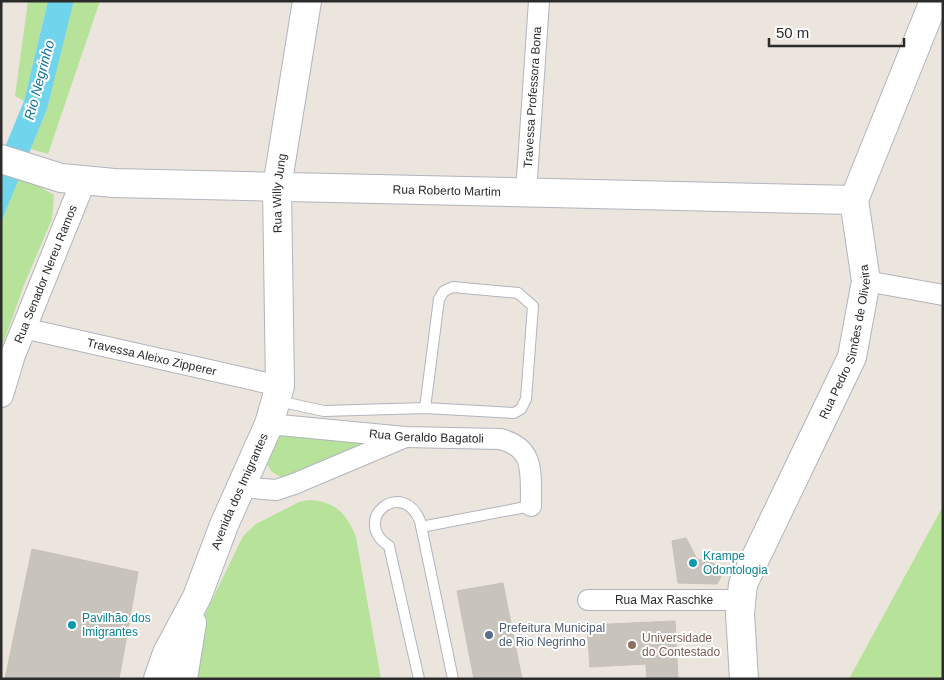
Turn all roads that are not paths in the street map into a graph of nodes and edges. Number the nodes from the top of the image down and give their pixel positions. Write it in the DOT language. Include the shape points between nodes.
graph roads {
  1 [pos="307,1"];
  2 [pos="539,1"];
  3 [pos="934,1"];
  4 [pos="1,159"];
  5 [pos="83,182"];
  6 [pos="278,187"];
  7 [pos="526,193"];
  8 [pos="854,200"];
  9 [pos="866,281"];
  10 [pos="943,295"];
  11 [pos="23,328"];
  12 [pos="1,395"];
  13 [pos="275,404"];
  14 [pos="425,408"];
  15 [pos="405,437"];
  16 [pos="240,487"];
  17 [pos="531,506"];
  18 [pos="421,527"];
  19 [pos="197,597"];
  20 [pos="588,600"];
  21 [pos="740,600"];
  22 [pos="158,679"];
  23 [pos="183,679"];
  24 [pos="418,679"];
  25 [pos="453,679"];
  26 [pos="744,679"];
  1 -- 6 [label="main road, Rua Willy Jung"];
  2 -- 7 [label="street, Travessa Professora Bona"];
  3 -- 8 [label="main road"];
  4 -- 5 [label="main road, Rua Roberto Martim" via="40,173"];
  5 -- 6 [label="main road, Rua Roberto Martim"];
  5 -- 11 [label="street, Rua Senador Nereu Ramos"];
  6 -- 7 [label="main road, Rua Roberto Martim"];
  6 -- 13 [label="main road, Rua Willy Jung"];
  7 -- 8 [label="main road, Rua Roberto Martim"];
  8 -- 9 [label="main road, Rua Pedro Simões de Oliveira"];
  9 -- 10 [label="street"];
  9 -- 21 [label="main road, Rua Pedro Simões de Oliveira" via="852,357 750,568"];
  11 -- 12 [label="street, Rua Senador Nereu Ramos"];
  11 -- 13 [label="street, Travessa Aleixo Zipperer"];
  13 -- 14 [label="lane" via="324,411"];
  13 -- 15 [label="street, Rua Geraldo Bagatoli"];
  13 -- 16 [label="main road, Avenida dos Imigrantes"];
  14 -- 14 [label="lane" via="514,413 521,409 526,399 533,306 528,300 518,293 453,287 444,291 439,299"];
  15 -- 16 [label="street" via="276,490"];
  15 -- 17 [label="street, Rua Geraldo Bagatoli" via="513,442 523,450 529,462"];
  16 -- 19 [label="main road, Avenida dos Imigrantes"];
  17 -- 18 [label="lane"];
  18 -- 24 [label="lane" via="416,512 401,502 391,502 382,507 374,523 381,541 389,546"];
  18 -- 25 [label="lane"];
  19 -- 22 [label="main road, Avenida dos Imigrantes" via="167,653"];
  19 -- 23 [label="main road, Avenida dos Imigrantes"];
  20 -- 21 [label="street, Rua Max Raschke"];
  21 -- 26 [label="main road, Rua Pedro Simões de Oliveira"];
}
